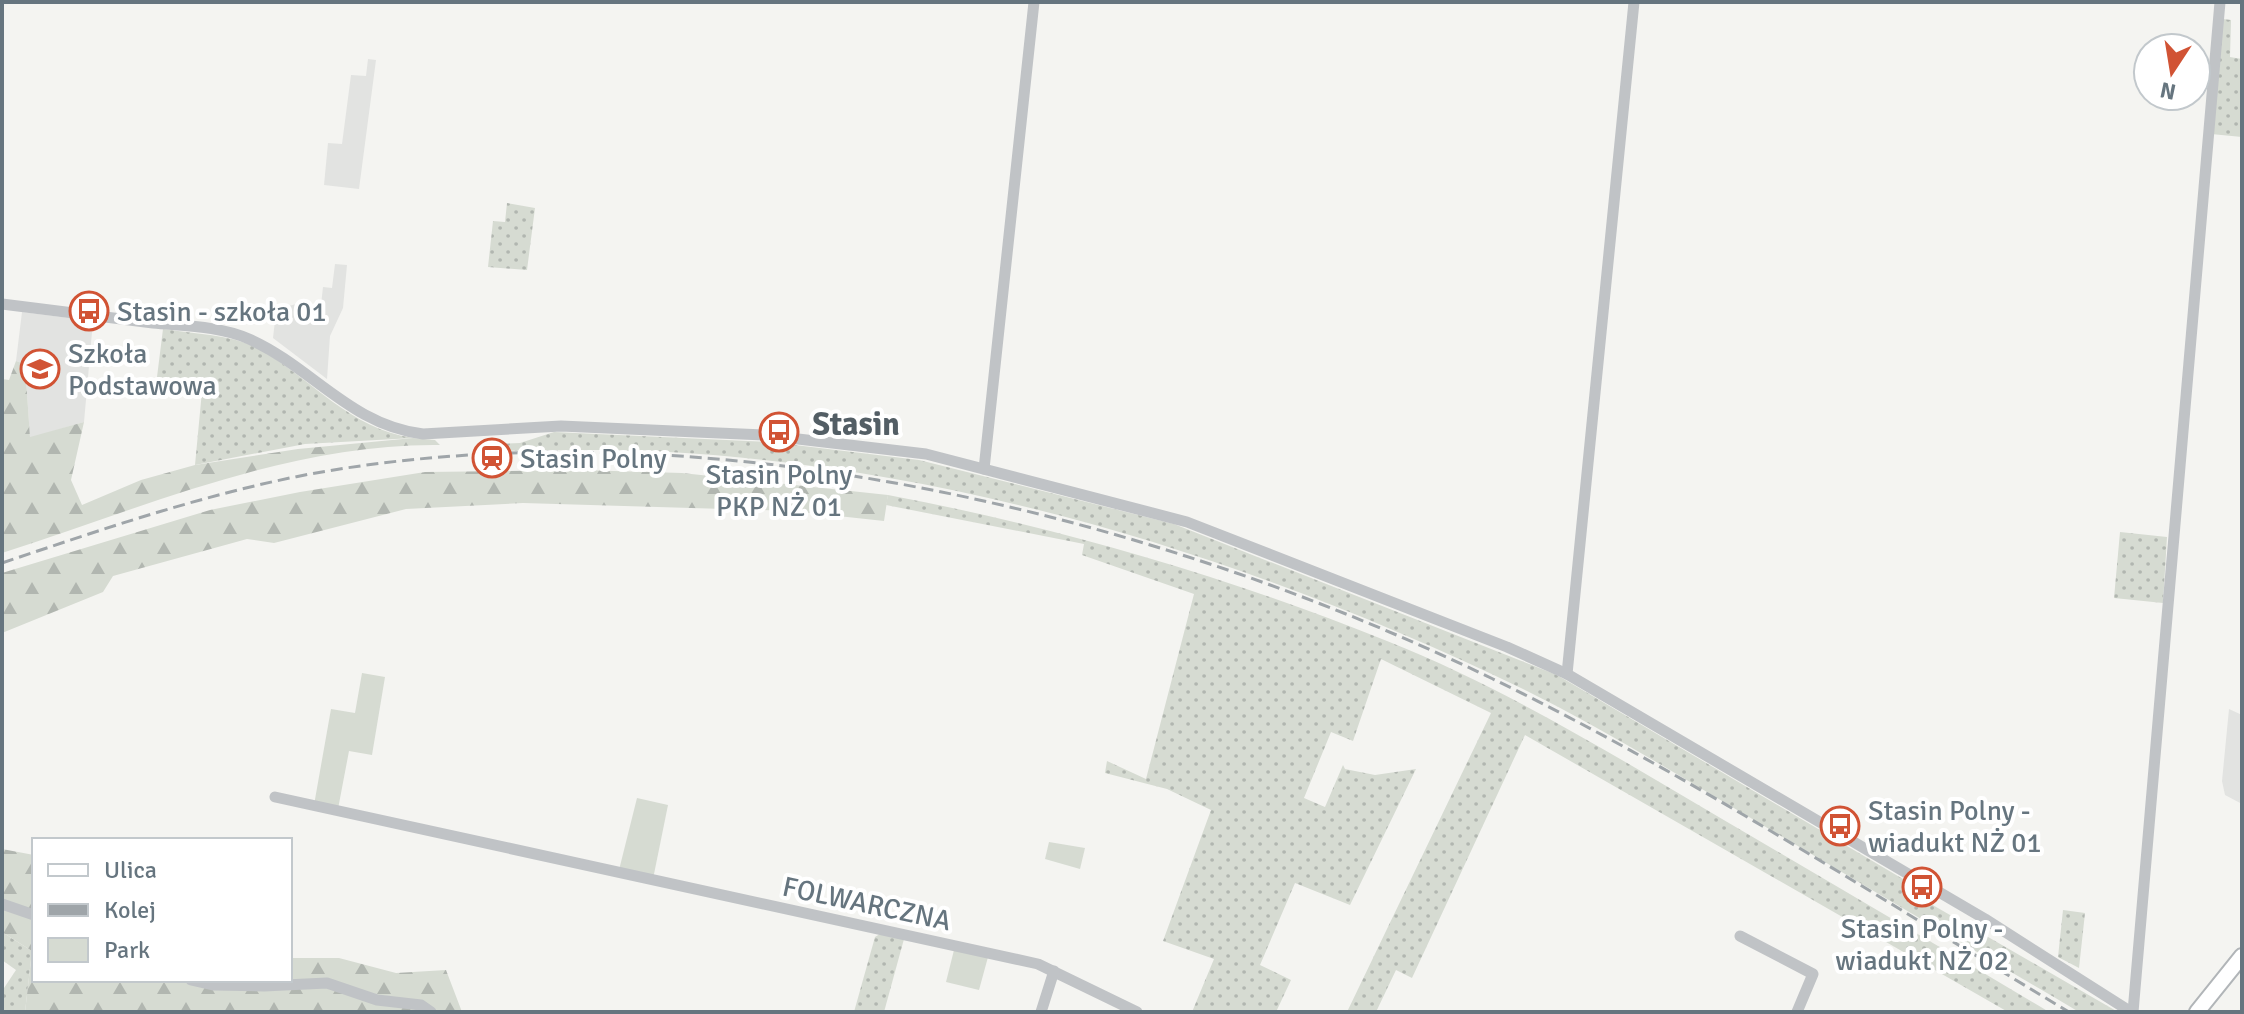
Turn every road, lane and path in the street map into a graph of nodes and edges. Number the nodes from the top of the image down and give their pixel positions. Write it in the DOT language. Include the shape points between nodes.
graph roads {
  1 [pos="1034,2"];
  2 [pos="1634,2"];
  3 [pos="2220,2"];
  4 [pos="2,304"];
  5 [pos="984,469"];
  6 [pos="1567,674"];
  7 [pos="275,797"];
  8 [pos="2,904"];
  9 [pos="32,914"];
  10 [pos="1740,936"];
  11 [pos="2242,956"];
  12 [pos="1054,971"];
  13 [pos="211,982"];
  14 [pos="431,1012"];
  15 [pos="1041,1012"];
  16 [pos="1137,1012"];
  17 [pos="1798,1012"];
  18 [pos="2132,1012"];
  19 [pos="2197,1012"];
  1 -- 5 [label="street"];
  2 -- 6 [label="street"];
  3 -- 18 [label="street"];
  4 -- 5 [label="street" via="246,338 355,412 401,431 561,426 764,435 926,454"];
  5 -- 6 [label="street" via="1187,522"];
  6 -- 18 [label="street" via="1985,919"];
  7 -- 12 [label="street, FOLWARCZNA"];
  8 -- 9 [label="street"];
  10 -- 17 [label="street" via="1810,971 1813,976"];
  11 -- 19 [label="main road"];
  12 -- 15 [label="street"];
  12 -- 16 [label="street, FOLWARCZNA"];
  13 -- 14 [label="street" via="327,983 377,1000 421,1005"];
}
